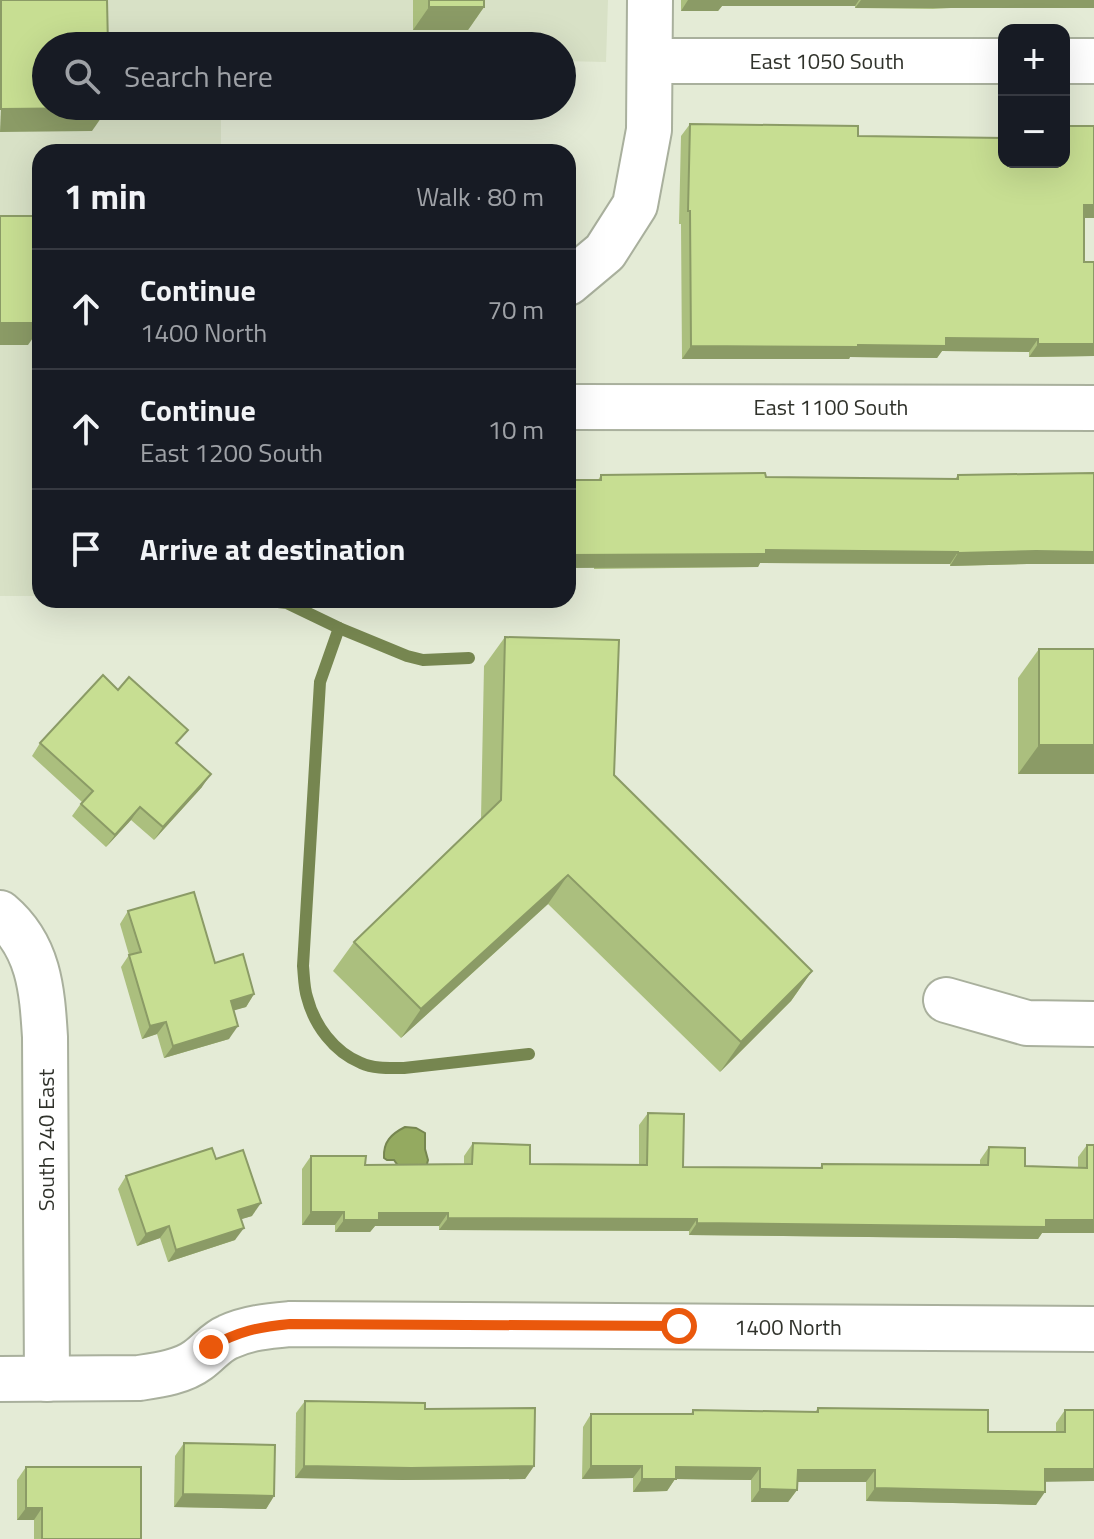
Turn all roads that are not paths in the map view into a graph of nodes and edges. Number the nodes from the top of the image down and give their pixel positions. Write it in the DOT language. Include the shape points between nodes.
graph roads {
  1 [pos="650,0"];
  2 [pos="651,61"];
  3 [pos="998,61"];
  4 [pos="1070,61"];
  5 [pos="1094,61"];
  6 [pos="576,276"];
  7 [pos="576,407"];
  8 [pos="1094,408"];
  9 [pos="0,913"];
  10 [pos="946,1000"];
  11 [pos="1094,1024"];
  12 [pos="1094,1329"];
  13 [pos="0,1379"];
  14 [pos="47,1379"];
  1 -- 2 [label="street"];
  2 -- 3 [label="street, East 1050 South"];
  2 -- 6 [label="street" via="649,130 635,205 605,252"];
  4 -- 5 [label="street"];
  7 -- 8 [label="street, East 1100 South"];
  9 -- 14 [label="street, South 240 East" via="26,942 42,991"];
  10 -- 11 [label="street" via="1027,1023"];
  12 -- 14 [label="street, 1400 North" via="290,1324 256,1327 228,1337 198,1360 160,1375"];
  13 -- 14 [label="street, 1400 North"];
}
